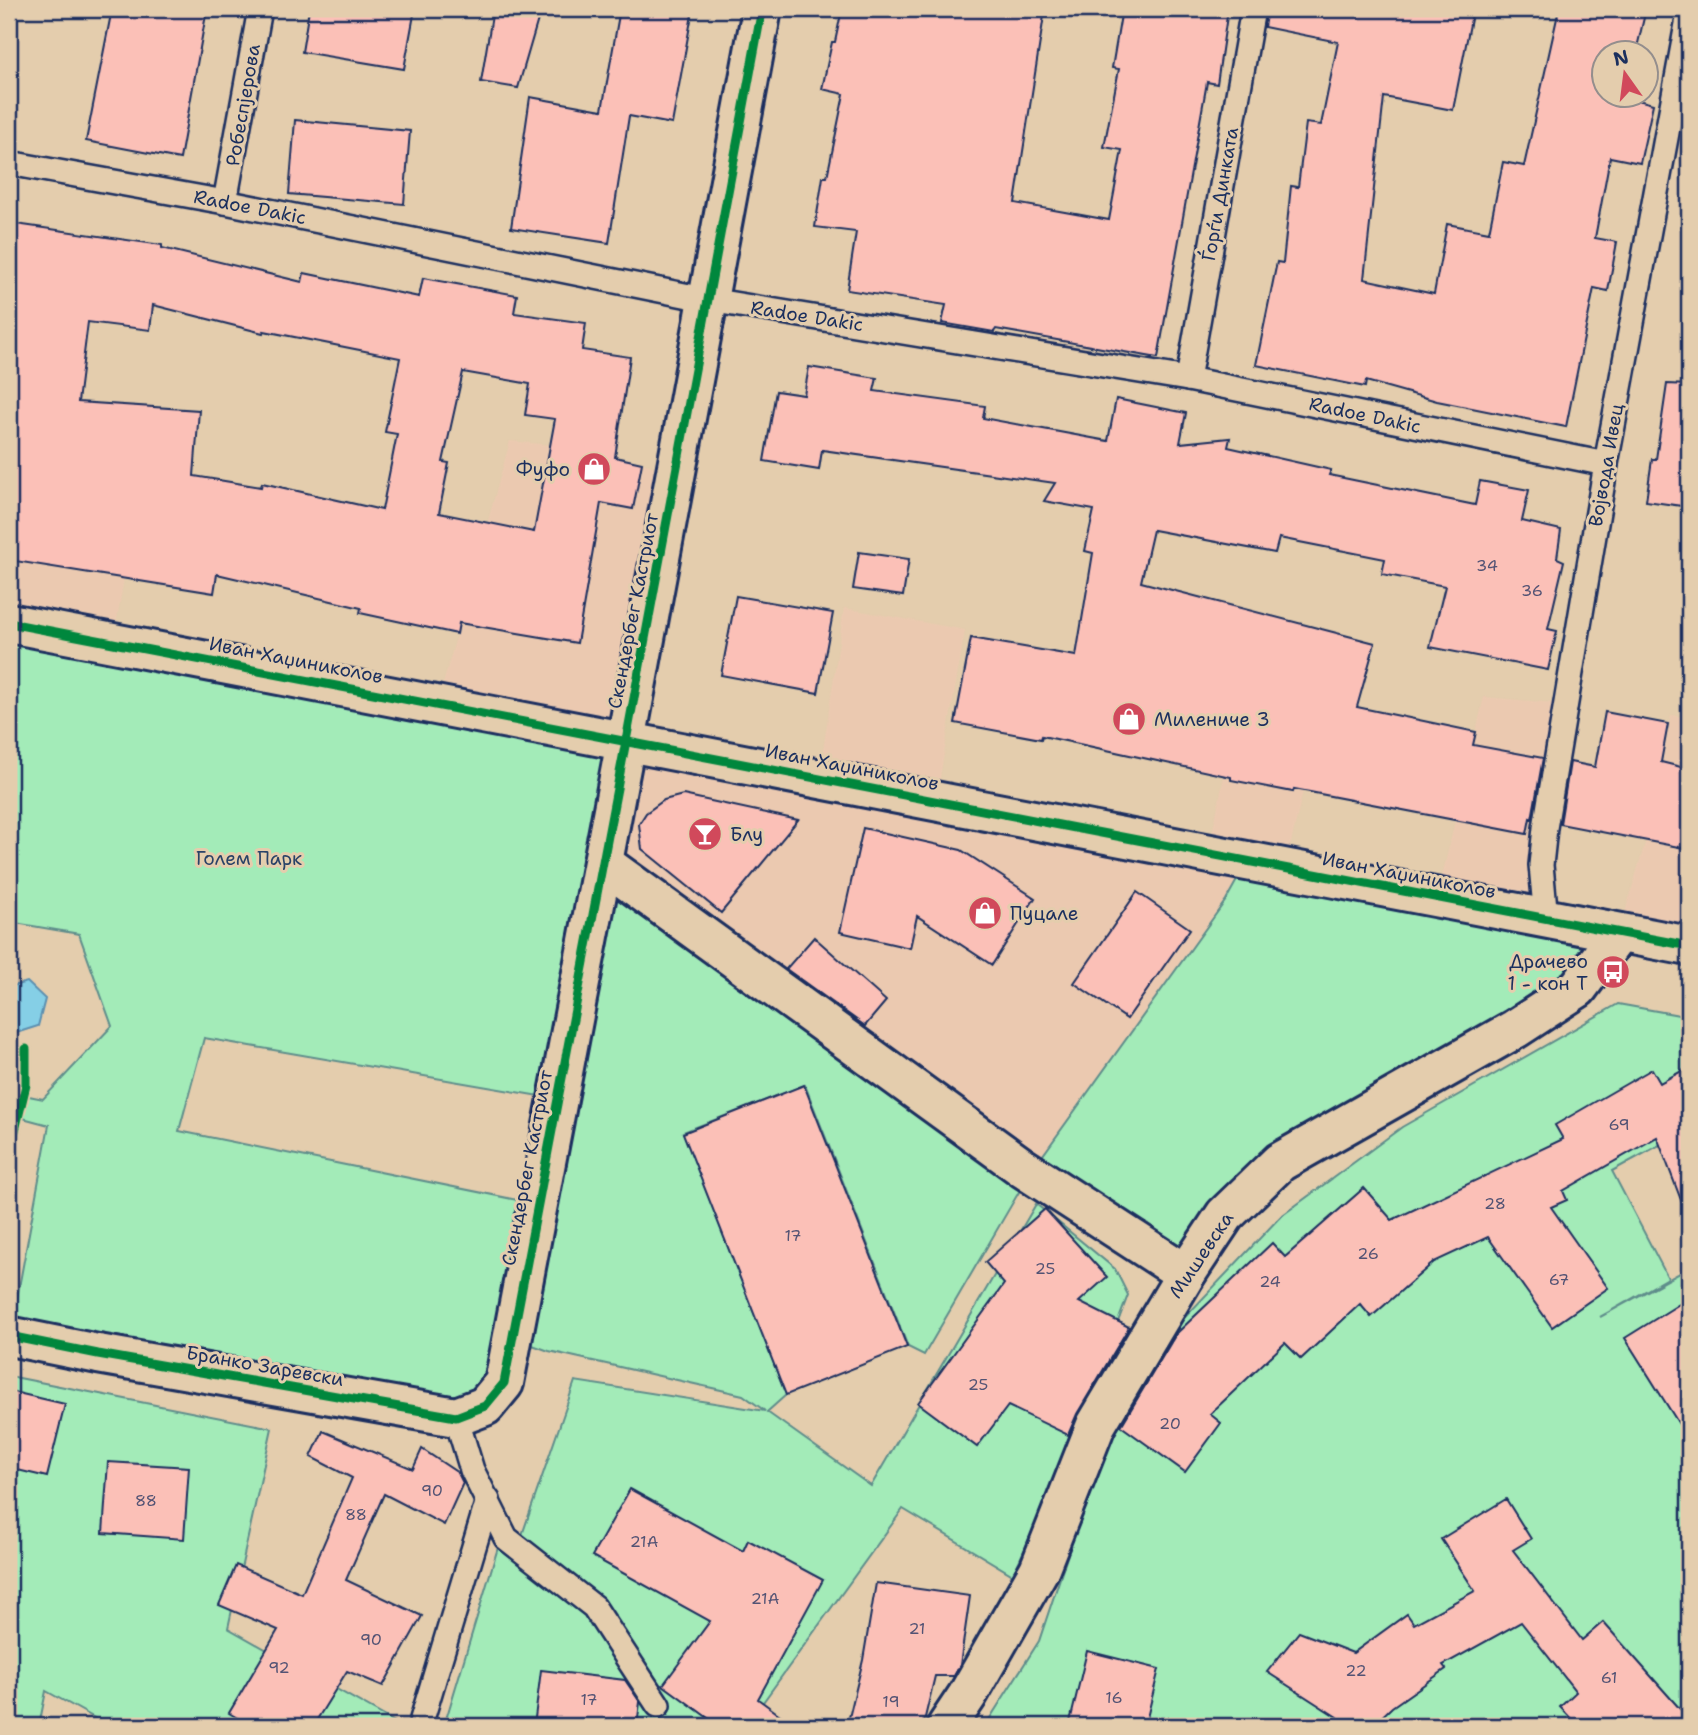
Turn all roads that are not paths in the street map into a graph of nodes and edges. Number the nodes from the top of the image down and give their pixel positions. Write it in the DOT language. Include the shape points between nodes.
graph roads {
  1 [pos="260,9"];
  2 [pos="762,9"];
  3 [pos="1253,9"];
  4 [pos="1689,13"];
  5 [pos="9,163"];
  6 [pos="225,202"];
  7 [pos="709,300"];
  8 [pos="1188,379"];
  9 [pos="1606,464"];
  10 [pos="9,623"];
  11 [pos="626,741"];
  12 [pos="603,863"];
  13 [pos="1546,919"];
  14 [pos="1633,936"];
  15 [pos="1689,946"];
  16 [pos="1689,972"];
  17 [pos="1185,1274"];
  18 [pos="9,1336"];
  19 [pos="456,1417"];
  20 [pos="488,1500"];
  21 [pos="658,1705"];
  22 [pos="420,1726"];
  23 [pos="947,1726"];
  1 -- 6 [label="lane, Робеспјерова"];
  2 -- 7 [label="street, Скендербег Кастриот"];
  3 -- 8 [label="lane, Ѓорѓи Динката"];
  4 -- 9 [label="lane, Војвода Ивец"];
  5 -- 6 [label="lane, Radoe Dakic"];
  6 -- 7 [label="lane, Radoe Dakic"];
  7 -- 8 [label="lane, Radoe Dakic"];
  7 -- 11 [label="street, Скендербег Кастриот"];
  8 -- 9 [label="lane, Radoe Dakic"];
  9 -- 13 [label="lane, Војвода Ивец" via="1545,828 1541,865"];
  10 -- 11 [label="street, Иван Хаџиниколов"];
  11 -- 12 [label="street, Скендербег Кастриот"];
  11 -- 13 [label="street, Иван Хаџиниколов"];
  12 -- 17 [label="street" via="1024,1168"];
  12 -- 19 [label="street, Скендербег Кастриот" via="504,1383 485,1406"];
  13 -- 14 [label="street, Иван Хаџиниколов"];
  14 -- 15 [label="street, Иван Хаџиниколов"];
  14 -- 16 [label="street"];
  14 -- 17 [label="street, Мишевска" via="1578,988 1515,1029 1280,1162 1226,1214"];
  17 -- 23 [label="street, Мишевска" via="1096,1425 1039,1570"];
  18 -- 19 [label="street, Бранко Заревски"];
  19 -- 20 [label="lane" via="472,1470"];
  20 -- 21 [label="lane" via="506,1538 594,1607"];
  20 -- 22 [label="lane"];
}
